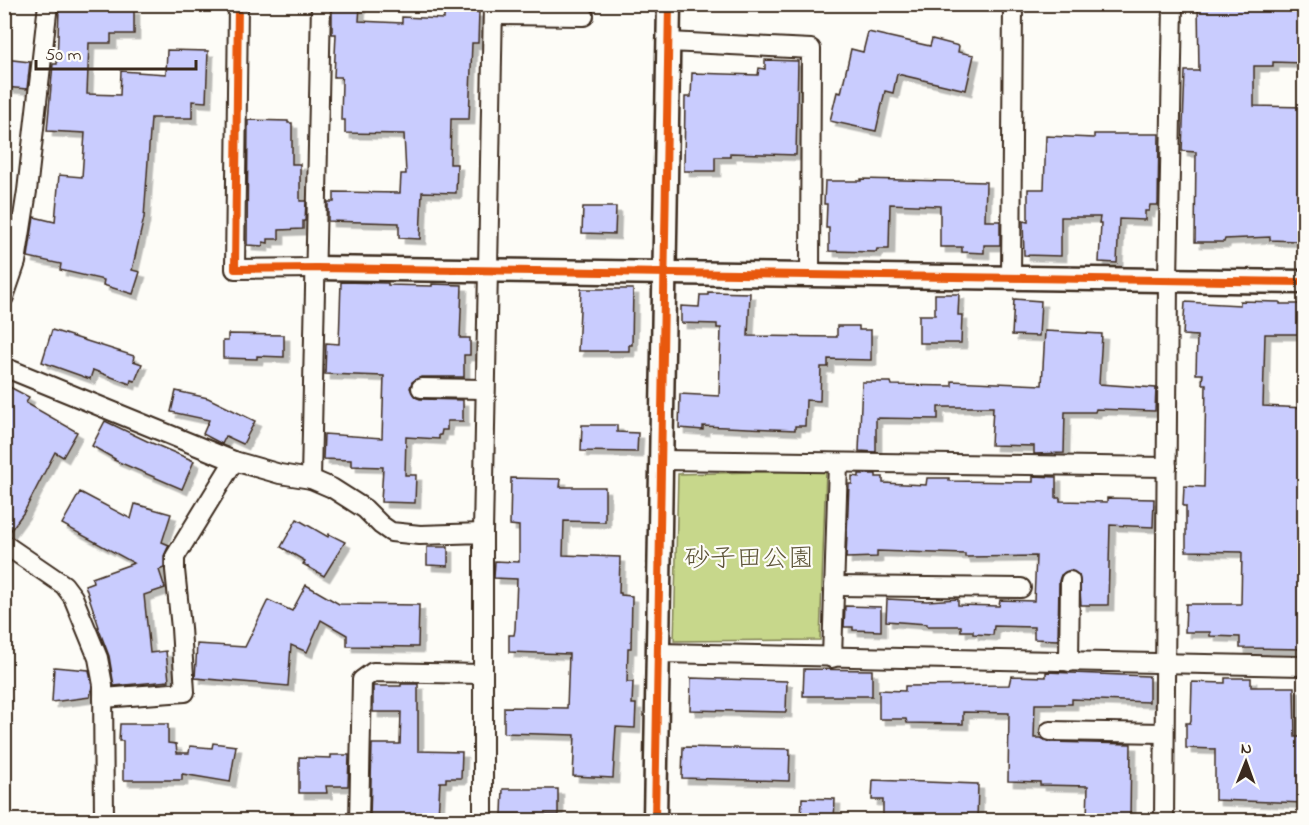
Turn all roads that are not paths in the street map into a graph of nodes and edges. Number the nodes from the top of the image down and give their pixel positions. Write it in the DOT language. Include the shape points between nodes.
graph roads {
  1 [pos="48,4"];
  2 [pos="238,4"];
  3 [pos="321,4"];
  4 [pos="669,4"];
  5 [pos="1013,4"];
  6 [pos="1173,4"];
  7 [pos="493,10"];
  8 [pos="584,16"];
  9 [pos="669,42"];
  10 [pos="316,268"];
  11 [pos="488,271"];
  12 [pos="665,274"];
  13 [pos="810,276"];
  14 [pos="1011,278"];
  15 [pos="1168,280"];
  16 [pos="1305,282"];
  17 [pos="4,297"];
  18 [pos="4,367"];
  19 [pos="421,387"];
  20 [pos="486,389"];
  21 [pos="662,460"];
  22 [pos="234,461"];
  23 [pos="838,463"];
  24 [pos="1167,466"];
  25 [pos="311,479"];
  26 [pos="483,533"];
  27 [pos="4,544"];
  28 [pos="1070,581"];
  29 [pos="834,586"];
  30 [pos="1021,588"];
  31 [pos="657,653"];
  32 [pos="832,658"];
  33 [pos="1069,662"];
  34 [pos="1164,663"];
  35 [pos="1305,666"];
  36 [pos="483,674"];
  37 [pos="104,698"];
  38 [pos="1050,730"];
  39 [pos="1164,733"];
  40 [pos="104,820"];
  41 [pos="359,820"];
  42 [pos="483,820"];
  43 [pos="655,820"];
  44 [pos="1164,820"];
  1 -- 17 [label="street" via="27,191 16,262"];
  2 -- 10 [label="street" via="235,269"];
  3 -- 10 [label="street"];
  4 -- 9 [label="street"];
  5 -- 14 [label="street"];
  6 -- 15 [label="street"];
  7 -- 8 [label="street"];
  7 -- 11 [label="street"];
  9 -- 12 [label="street"];
  9 -- 13 [label="street" via="812,49"];
  10 -- 11 [label="street"];
  10 -- 25 [label="street"];
  11 -- 12 [label="street"];
  11 -- 20 [label="street"];
  12 -- 13 [label="street"];
  12 -- 21 [label="street"];
  13 -- 14 [label="street"];
  14 -- 15 [label="street"];
  15 -- 16 [label="street"];
  15 -- 24 [label="street"];
  18 -- 22 [label="street"];
  19 -- 20 [label="street"];
  20 -- 26 [label="street"];
  21 -- 23 [label="street"];
  21 -- 31 [label="street"];
  22 -- 25 [label="street"];
  22 -- 37 [label="street" via="175,557 185,692"];
  23 -- 24 [label="street"];
  23 -- 29 [label="street"];
  24 -- 34 [label="street"];
  25 -- 26 [label="street" via="365,509 391,532"];
  26 -- 36 [label="street"];
  27 -- 37 [label="street" via="54,577 73,597 98,658"];
  28 -- 33 [label="street"];
  29 -- 30 [label="street"];
  29 -- 32 [label="street"];
  31 -- 32 [label="street"];
  31 -- 43 [label="street"];
  32 -- 33 [label="street"];
  33 -- 34 [label="street"];
  34 -- 35 [label="street"];
  34 -- 39 [label="street"];
  36 -- 41 [label="street" via="373,672 362,680"];
  36 -- 42 [label="street"];
  37 -- 40 [label="street"];
  38 -- 39 [label="street"];
  39 -- 44 [label="street"];
}
